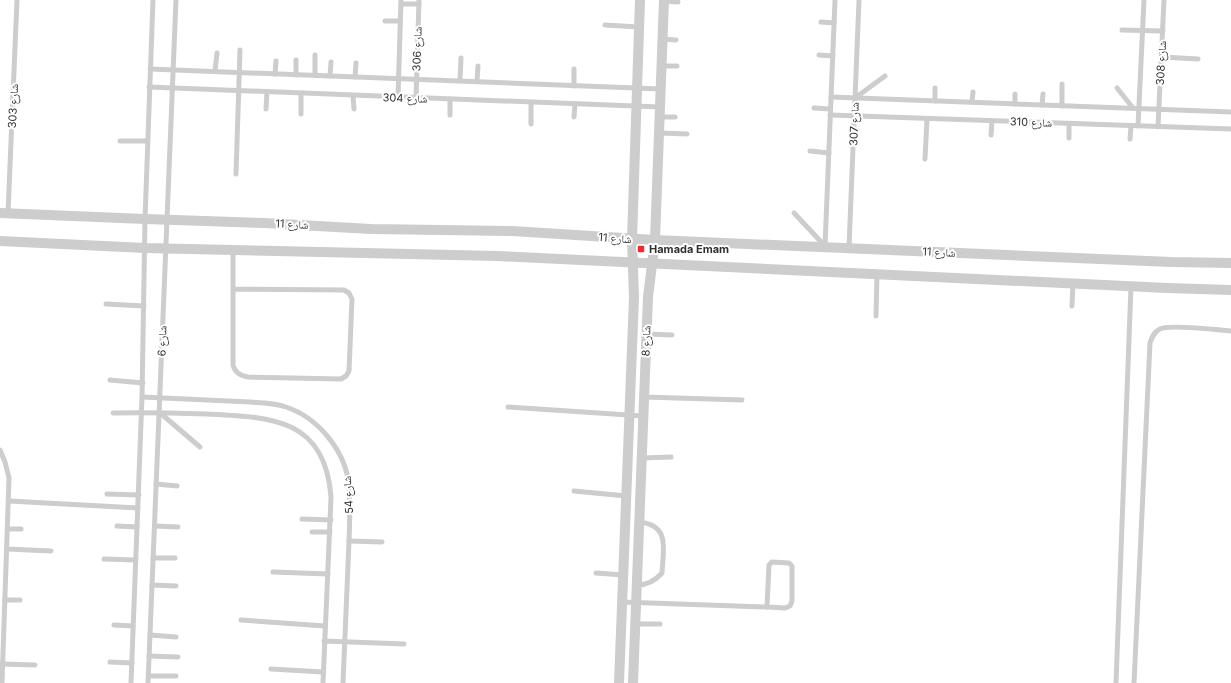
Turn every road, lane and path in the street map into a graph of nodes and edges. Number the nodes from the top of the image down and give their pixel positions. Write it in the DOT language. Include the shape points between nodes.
graph roads {
  1 [pos="17,0"];
  2 [pos="153,0"];
  3 [pos="176,0"];
  4 [pos="639,0"];
  5 [pos="664,0"];
  6 [pos="835,0"];
  7 [pos="858,0"];
  8 [pos="1144,0"];
  9 [pos="1164,0"];
  10 [pos="401,2"];
  11 [pos="419,2"];
  12 [pos="678,2"];
  13 [pos="385,21"];
  14 [pos="400,21"];
  15 [pos="821,22"];
  16 [pos="834,23"];
  17 [pos="605,25"];
  18 [pos="639,27"];
  19 [pos="1122,30"];
  20 [pos="1143,30"];
  21 [pos="1163,31"];
  22 [pos="663,39"];
  23 [pos="676,40"];
  24 [pos="240,50"];
  25 [pos="217,53"];
  26 [pos="315,55"];
  27 [pos="819,56"];
  28 [pos="833,56"];
  29 [pos="1162,57"];
  30 [pos="461,58"];
  31 [pos="1198,59"];
  32 [pos="296,60"];
  33 [pos="276,61"];
  34 [pos="331,62"];
  35 [pos="356,62"];
  36 [pos="478,66"];
  37 [pos="662,66"];
  38 [pos="676,66"];
  39 [pos="574,68"];
  40 [pos="150,69"];
  41 [pos="172,70"];
  42 [pos="215,71"];
  43 [pos="239,72"];
  44 [pos="275,74"];
  45 [pos="296,75"];
  46 [pos="314,75"];
  47 [pos="330,76"];
  48 [pos="885,76"];
  49 [pos="355,77"];
  50 [pos="398,78"];
  51 [pos="416,79"];
  52 [pos="460,80"];
  53 [pos="477,81"];
  54 [pos="1062,84"];
  55 [pos="574,86"];
  56 [pos="149,87"];
  57 [pos="172,88"];
  58 [pos="637,88"];
  59 [pos="935,88"];
  60 [pos="1117,88"];
  61 [pos="661,89"];
  62 [pos="239,91"];
  63 [pos="267,92"];
  64 [pos="973,92"];
  65 [pos="301,93"];
  66 [pos="1015,94"];
  67 [pos="1043,94"];
  68 [pos="353,96"];
  69 [pos="398,97"];
  70 [pos="831,97"];
  71 [pos="416,98"];
  72 [pos="855,98"];
  73 [pos="450,99"];
  74 [pos="934,101"];
  75 [pos="972,102"];
  76 [pos="531,103"];
  77 [pos="575,104"];
  78 [pos="1015,104"];
  79 [pos="1042,105"];
  80 [pos="1062,106"];
  81 [pos="636,107"];
  82 [pos="814,108"];
  83 [pos="1136,108"];
  84 [pos="266,109"];
  85 [pos="354,109"];
  86 [pos="830,109"];
  87 [pos="1159,109"];
  88 [pos="660,112"];
  89 [pos="1231,112"];
  90 [pos="301,114"];
  91 [pos="450,114"];
  92 [pos="830,115"];
  93 [pos="854,116"];
  94 [pos="574,117"];
  95 [pos="675,117"];
  96 [pos="927,118"];
  97 [pos="992,121"];
  98 [pos="531,124"];
  99 [pos="1070,124"];
  100 [pos="1131,126"];
  101 [pos="1138,126"];
  102 [pos="1158,127"];
  103 [pos="1231,130"];
  104 [pos="660,133"];
  105 [pos="687,134"];
  106 [pos="991,135"];
  107 [pos="1069,138"];
  108 [pos="1130,139"];
  109 [pos="120,141"];
  110 [pos="147,141"];
  111 [pos="810,151"];
  112 [pos="828,153"];
  113 [pos="925,159"];
  114 [pos="236,174"];
  115 [pos="4,213"];
  116 [pos="794,213"];
  117 [pos="145,219"];
  118 [pos="166,220"];
  119 [pos="632,239"];
  120 [pos="655,240"];
  121 [pos="0,241"];
  122 [pos="825,246"];
  123 [pos="849,247"];
  124 [pos="145,248"];
  125 [pos="166,248"];
  126 [pos="233,250"];
  127 [pos="632,263"];
  128 [pos="653,264"];
  129 [pos="1231,264"];
  130 [pos="877,274"];
  131 [pos="1073,283"];
  132 [pos="1131,286"];
  133 [pos="233,289"];
  134 [pos="1231,290"];
  135 [pos="106,304"];
  136 [pos="144,306"];
  137 [pos="1072,306"];
  138 [pos="876,316"];
  139 [pos="1231,331"];
  140 [pos="646,334"];
  141 [pos="672,335"];
  142 [pos="110,380"];
  143 [pos="142,383"];
  144 [pos="142,397"];
  145 [pos="160,397"];
  146 [pos="644,397"];
  147 [pos="742,400"];
  148 [pos="508,407"];
  149 [pos="142,412"];
  150 [pos="159,412"];
  151 [pos="113,413"];
  152 [pos="630,415"];
  153 [pos="643,416"];
  154 [pos="200,447"];
  155 [pos="0,450"];
  156 [pos="671,457"];
  157 [pos="642,458"];
  158 [pos="156,484"];
  159 [pos="177,486"];
  160 [pos="574,491"];
  161 [pos="107,494"];
  162 [pos="139,495"];
  163 [pos="626,496"];
  164 [pos="9,501"];
  165 [pos="138,508"];
  166 [pos="302,519"];
  167 [pos="331,520"];
  168 [pos="639,522"];
  169 [pos="117,526"];
  170 [pos="155,526"];
  171 [pos="137,527"];
  172 [pos="178,527"];
  173 [pos="8,529"];
  174 [pos="21,529"];
  175 [pos="312,532"];
  176 [pos="330,532"];
  177 [pos="349,542"];
  178 [pos="382,542"];
  179 [pos="7,549"];
  180 [pos="51,551"];
  181 [pos="154,558"];
  182 [pos="175,558"];
  183 [pos="104,559"];
  184 [pos="136,560"];
  185 [pos="273,572"];
  186 [pos="596,573"];
  187 [pos="328,574"];
  188 [pos="624,575"];
  189 [pos="152,585"];
  190 [pos="637,585"];
  191 [pos="176,586"];
  192 [pos="5,600"];
  193 [pos="20,600"];
  194 [pos="622,602"];
  195 [pos="636,602"];
  196 [pos="767,607"];
  197 [pos="241,620"];
  198 [pos="635,624"];
  199 [pos="660,624"];
  200 [pos="2,625"];
  201 [pos="114,626"];
  202 [pos="134,626"];
  203 [pos="325,626"];
  204 [pos="150,635"];
  205 [pos="176,637"];
  206 [pos="324,641"];
  207 [pos="345,642"];
  208 [pos="404,644"];
  209 [pos="150,656"];
  210 [pos="178,658"];
  211 [pos="110,662"];
  212 [pos="132,663"];
  213 [pos="2,664"];
  214 [pos="35,665"];
  215 [pos="271,669"];
  216 [pos="323,672"];
  217 [pos="149,676"];
  218 [pos="176,676"];
  219 [pos="2,683"];
  220 [pos="131,683"];
  221 [pos="148,683"];
  222 [pos="323,683"];
  223 [pos="343,683"];
  224 [pos="619,683"];
  225 [pos="633,683"];
  226 [pos="1116,683"];
  227 [pos="1134,683"];
  1 -- 115 [label="lane, شارع 303"];
  2 -- 40 [label="lane, شارع 6"];
  3 -- 41 [label="lane, شارع 6"];
  4 -- 18 [label="street, شارع 8"];
  5 -- 12 [label="lane"];
  5 -- 22 [label="street, شارع 8"];
  6 -- 16 [label="lane"];
  7 -- 72 [label="lane, شارع 307"];
  8 -- 20 [label="lane, شارع 308"];
  9 -- 21 [label="lane, شارع 308"];
  10 -- 11 [label="lane"];
  10 -- 14 [label="lane, شارع 306"];
  11 -- 51 [label="lane, شارع 306"];
  13 -- 14 [label="lane"];
  14 -- 50 [label="lane, شارع 306"];
  15 -- 16 [label="lane"];
  16 -- 28 [label="lane"];
  17 -- 18 [label="lane"];
  18 -- 58 [label="street, شارع 8"];
  19 -- 20 [label="lane"];
  20 -- 21 [label="lane"];
  20 -- 83 [label="lane, شارع 308"];
  21 -- 29 [label="lane, شارع 308"];
  22 -- 23 [label="lane"];
  22 -- 37 [label="street, شارع 8"];
  24 -- 43 [label="lane"];
  25 -- 42 [label="lane"];
  26 -- 46 [label="lane"];
  27 -- 28 [label="lane"];
  28 -- 70 [label="lane"];
  29 -- 31 [label="lane"];
  29 -- 87 [label="lane, شارع 308"];
  30 -- 52 [label="lane"];
  32 -- 45 [label="lane"];
  33 -- 44 [label="lane"];
  34 -- 47 [label="lane"];
  35 -- 49 [label="lane"];
  36 -- 53 [label="lane"];
  37 -- 38 [label="lane"];
  37 -- 61 [label="street, شارع 8"];
  39 -- 55 [label="lane"];
  40 -- 41 [label="lane, شارع 304"];
  40 -- 56 [label="lane, شارع 6"];
  41 -- 42 [label="lane, شارع 304"];
  41 -- 57 [label="lane, شارع 6"];
  42 -- 43 [label="lane, شارع 304"];
  43 -- 44 [label="lane, شارع 304"];
  43 -- 62 [label="lane"];
  44 -- 45 [label="lane, شارع 304"];
  45 -- 46 [label="lane, شارع 304"];
  46 -- 47 [label="lane, شارع 304"];
  47 -- 49 [label="lane, شارع 304"];
  48 -- 72 [label="lane"];
  49 -- 50 [label="lane, شارع 304"];
  50 -- 51 [label="lane, شارع 304"];
  50 -- 69 [label="lane, شارع 306"];
  51 -- 52 [label="lane, شارع 304"];
  51 -- 71 [label="lane, شارع 306"];
  52 -- 53 [label="lane, شارع 304"];
  53 -- 55 [label="lane, شارع 304"];
  54 -- 80 [label="lane"];
  55 -- 58 [label="lane, شارع 304"];
  56 -- 57 [label="lane, شارع 304"];
  56 -- 110 [label="lane, شارع 6"];
  57 -- 62 [label="lane, شارع 304"];
  57 -- 118 [label="lane, شارع 6"];
  58 -- 61 [label="lane, شارع 304"];
  58 -- 81 [label="street, شارع 8"];
  59 -- 74 [label="lane"];
  60 -- 83 [label="lane"];
  61 -- 88 [label="street, شارع 8"];
  62 -- 63 [label="lane, شارع 304"];
  62 -- 114 [label="lane"];
  63 -- 65 [label="lane, شارع 304"];
  63 -- 84 [label="lane"];
  64 -- 75 [label="lane"];
  65 -- 68 [label="lane, شارع 304"];
  65 -- 90 [label="lane"];
  66 -- 78 [label="lane"];
  67 -- 79 [label="lane"];
  68 -- 69 [label="lane, شارع 304"];
  68 -- 85 [label="lane"];
  69 -- 71 [label="lane, شارع 304"];
  70 -- 72 [label="lane, شارع 310"];
  70 -- 86 [label="lane"];
  71 -- 73 [label="lane, شارع 304"];
  72 -- 74 [label="lane, شارع 310"];
  72 -- 93 [label="lane, شارع 307"];
  73 -- 76 [label="lane, شارع 304"];
  73 -- 91 [label="lane"];
  74 -- 75 [label="lane, شارع 310"];
  75 -- 78 [label="lane, شارع 310"];
  76 -- 77 [label="lane, شارع 304"];
  76 -- 98 [label="lane"];
  77 -- 81 [label="lane, شارع 304"];
  77 -- 94 [label="lane"];
  78 -- 79 [label="lane, شارع 310"];
  79 -- 80 [label="lane, شارع 310"];
  80 -- 83 [label="lane, شارع 310"];
  81 -- 88 [label="lane, شارع 304"];
  81 -- 119 [label="street, شارع 8"];
  82 -- 86 [label="lane"];
  83 -- 87 [label="lane, شارع 310"];
  83 -- 101 [label="lane, شارع 308"];
  86 -- 92 [label="lane"];
  87 -- 89 [label="lane, شارع 310"];
  87 -- 102 [label="lane, شارع 308"];
  88 -- 95 [label="lane, شارع 304"];
  88 -- 104 [label="street, شارع 8"];
  92 -- 93 [label="lane, شارع 310"];
  92 -- 112 [label="lane"];
  93 -- 96 [label="lane, شارع 310"];
  93 -- 123 [label="lane, شارع 307"];
  96 -- 97 [label="lane, شارع 310"];
  96 -- 113 [label="lane"];
  97 -- 99 [label="lane, شارع 310"];
  97 -- 106 [label="lane"];
  99 -- 100 [label="lane, شارع 310"];
  99 -- 107 [label="lane"];
  100 -- 101 [label="lane, شارع 310"];
  100 -- 108 [label="lane"];
  101 -- 102 [label="lane, شارع 310"];
  102 -- 103 [label="lane, شارع 310"];
  104 -- 105 [label="lane"];
  104 -- 120 [label="street, شارع 8"];
  109 -- 110 [label="lane"];
  110 -- 117 [label="lane, شارع 6"];
  111 -- 112 [label="lane"];
  112 -- 122 [label="lane"];
  115 -- 117 [label="street, شارع 11"];
  116 -- 122 [label="lane"];
  117 -- 118 [label="street, شارع 11"];
  117 -- 124 [label="lane, شارع 6"];
  118 -- 119 [label="street, شارع 11" via="371,229 512,231"];
  118 -- 125 [label="lane, شارع 6"];
  119 -- 120 [label="street, شارع 11"];
  119 -- 127 [label="street, شارع 8"];
  120 -- 122 [label="street, شارع 11"];
  120 -- 128 [label="street, شارع 8"];
  121 -- 124 [label="street"];
  122 -- 123 [label="street, شارع 11"];
  123 -- 129 [label="street, شارع 11"];
  124 -- 125 [label="street"];
  124 -- 136 [label="lane, شارع 6"];
  125 -- 126 [label="street"];
  125 -- 145 [label="lane, شارع 6"];
  126 -- 127 [label="street" via="497,256"];
  126 -- 133 [label="lane"];
  127 -- 128 [label="street"];
  127 -- 152 [label="street, شارع 8" via="634,297"];
  128 -- 130 [label="street"];
  128 -- 140 [label="street, شارع 8"];
  130 -- 131 [label="street"];
  130 -- 138 [label="lane"];
  131 -- 132 [label="street"];
  131 -- 137 [label="lane"];
  132 -- 134 [label="street"];
  132 -- 226 [label="lane"];
  133 -- 133 [label="lane" via="233,365 240,375 341,379 346,376 349,371 352,299 349,293 344,290"];
  135 -- 136 [label="lane"];
  136 -- 143 [label="lane, شارع 6"];
  139 -- 227 [label="lane" via="1166,327 1151,337"];
  140 -- 141 [label="lane"];
  140 -- 146 [label="street, شارع 8"];
  142 -- 143 [label="lane"];
  143 -- 144 [label="lane, شارع 6"];
  144 -- 145 [label="lane, شارع 54"];
  144 -- 149 [label="lane, شارع 6"];
  145 -- 150 [label="lane, شارع 6"];
  145 -- 177 [label="lane, شارع 54" via="268,403 303,414 328,437 346,469 349,485"];
  146 -- 147 [label="lane"];
  146 -- 153 [label="street, شارع 8"];
  148 -- 152 [label="lane"];
  149 -- 150 [label="lane, شارع 54"];
  149 -- 151 [label="lane, شارع 54"];
  149 -- 162 [label="lane, شارع 6"];
  150 -- 154 [label="lane"];
  150 -- 158 [label="lane, شارع 6"];
  150 -- 167 [label="lane, شارع 54" via="264,418 294,428 318,450 326,465 330,481"];
  152 -- 153 [label="lane"];
  152 -- 163 [label="street, شارع 8"];
  153 -- 157 [label="street, شارع 8"];
  155 -- 164 [label="lane" via="9,478"];
  156 -- 157 [label="lane"];
  157 -- 168 [label="street, شارع 8"];
  158 -- 159 [label="lane"];
  158 -- 170 [label="lane, شارع 6"];
  160 -- 163 [label="lane"];
  161 -- 162 [label="lane"];
  162 -- 165 [label="lane, شارع 6"];
  163 -- 188 [label="street, شارع 8"];
  164 -- 165 [label="lane"];
  164 -- 173 [label="lane"];
  165 -- 171 [label="lane, شارع 6"];
  166 -- 167 [label="lane"];
  167 -- 176 [label="lane, شارع 54"];
  168 -- 190 [label="street, شارع 8"];
  168 -- 190 [label="lane" via="653,526 663,537 662,573 658,579"];
  169 -- 171 [label="lane"];
  170 -- 172 [label="lane"];
  170 -- 181 [label="lane, شارع 6"];
  171 -- 184 [label="lane, شارع 6"];
  173 -- 174 [label="lane"];
  173 -- 179 [label="lane"];
  175 -- 176 [label="lane"];
  176 -- 187 [label="lane, شارع 54"];
  177 -- 178 [label="lane"];
  177 -- 207 [label="lane, شارع 54"];
  179 -- 180 [label="lane"];
  179 -- 192 [label="lane"];
  181 -- 182 [label="lane"];
  181 -- 189 [label="lane, شارع 6"];
  183 -- 184 [label="lane"];
  184 -- 202 [label="lane, شارع 6"];
  185 -- 187 [label="lane"];
  186 -- 188 [label="lane"];
  187 -- 203 [label="lane, شارع 54"];
  188 -- 194 [label="street, شارع 8"];
  189 -- 191 [label="lane"];
  189 -- 204 [label="lane, شارع 6"];
  190 -- 195 [label="street, شارع 8"];
  192 -- 193 [label="lane"];
  192 -- 200 [label="lane"];
  194 -- 195 [label="lane"];
  194 -- 224 [label="street, شارع 8"];
  195 -- 196 [label="lane"];
  195 -- 198 [label="street, شارع 8"];
  196 -- 196 [label="lane" via="790,606 791,564 772,562 769,565"];
  197 -- 203 [label="lane"];
  198 -- 199 [label="lane"];
  198 -- 225 [label="street, شارع 8"];
  200 -- 213 [label="lane"];
  201 -- 202 [label="lane"];
  202 -- 212 [label="lane, شارع 6"];
  203 -- 206 [label="lane, شارع 54"];
  204 -- 205 [label="lane"];
  204 -- 209 [label="lane, شارع 6"];
  206 -- 207 [label="lane"];
  206 -- 216 [label="lane, شارع 54"];
  207 -- 208 [label="lane"];
  207 -- 223 [label="lane, شارع 54"];
  209 -- 210 [label="lane"];
  209 -- 217 [label="lane, شارع 6"];
  211 -- 212 [label="lane"];
  212 -- 220 [label="lane, شارع 6"];
  213 -- 214 [label="lane"];
  213 -- 219 [label="lane"];
  215 -- 216 [label="lane"];
  216 -- 222 [label="lane, شارع 54"];
  217 -- 218 [label="lane"];
  217 -- 221 [label="lane, شارع 6"];
}
